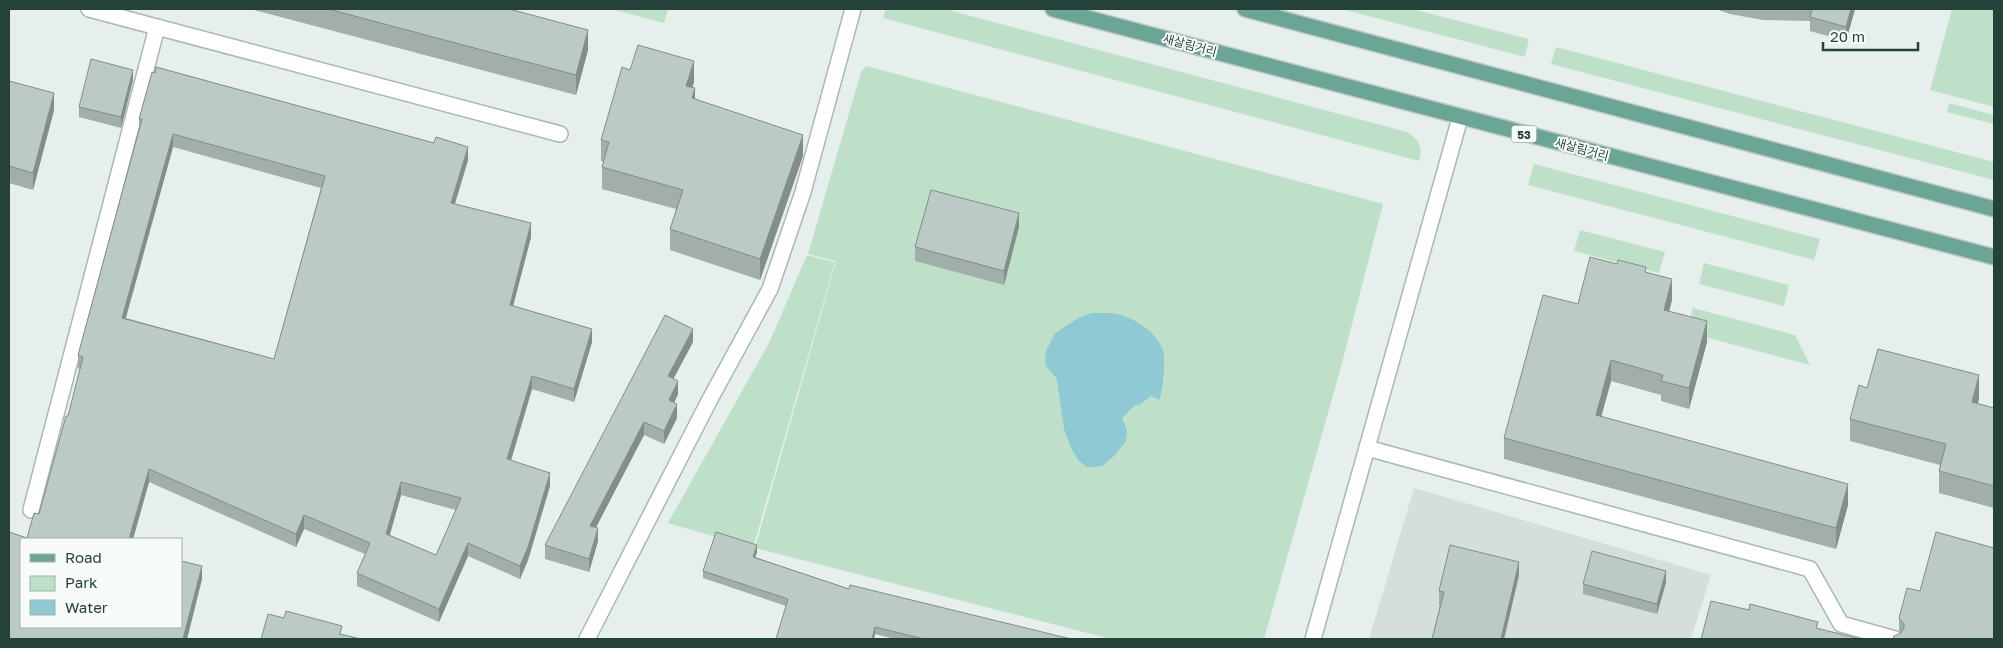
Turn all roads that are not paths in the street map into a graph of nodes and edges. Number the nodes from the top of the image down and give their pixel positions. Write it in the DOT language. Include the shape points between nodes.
graph roads {
  1 [pos="90,9"];
  2 [pos="853,9"];
  3 [pos="1053,9"];
  4 [pos="1244,9"];
  5 [pos="157,27"];
  6 [pos="1460,118"];
  7 [pos="560,134"];
  8 [pos="1994,209"];
  9 [pos="1994,258"];
  10 [pos="1366,448"];
  11 [pos="31,510"];
  12 [pos="587,639"];
  13 [pos="1313,639"];
  14 [pos="1895,639"];
  1 -- 5 [label="street"];
  2 -- 12 [label="street" via="803,192 770,289"];
  3 -- 6 [label="main road, 새살림거리 / 53"];
  4 -- 8 [label="main road"];
  5 -- 7 [label="street"];
  5 -- 11 [label="street"];
  6 -- 9 [label="main road, 새살림거리 / 53"];
  6 -- 10 [label="street"];
  10 -- 13 [label="street"];
  10 -- 14 [label="street" via="1810,569 1841,624"];
}
